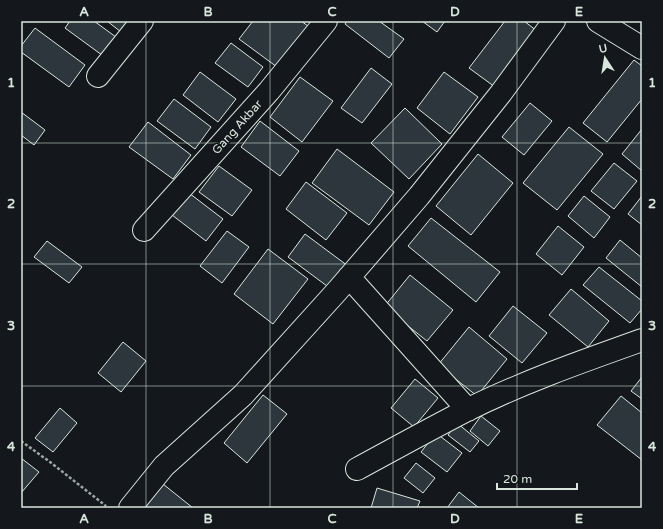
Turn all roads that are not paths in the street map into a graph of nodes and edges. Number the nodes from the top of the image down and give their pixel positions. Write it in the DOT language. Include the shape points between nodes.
graph roads {
  1 [pos="142,21"];
  2 [pos="326,21"];
  3 [pos="554,21"];
  4 [pos="598,21"];
  5 [pos="622,27"];
  6 [pos="642,48"];
  7 [pos="98,76"];
  8 [pos="144,230"];
  9 [pos="348,278"];
  10 [pos="642,340"];
  11 [pos="468,410"];
  12 [pos="357,469"];
  13 [pos="130,508"];
  1 -- 7 [label="street"];
  2 -- 8 [label="street, Gang Akbar" via="269,91"];
  3 -- 9 [label="street" via="501,93 419,196"];
  4 -- 5 [label="street"];
  5 -- 6 [label="street"];
  9 -- 11 [label="street"];
  9 -- 13 [label="street" via="243,395 164,466"];
  10 -- 11 [label="street" via="576,363"];
  11 -- 12 [label="street"];
}
